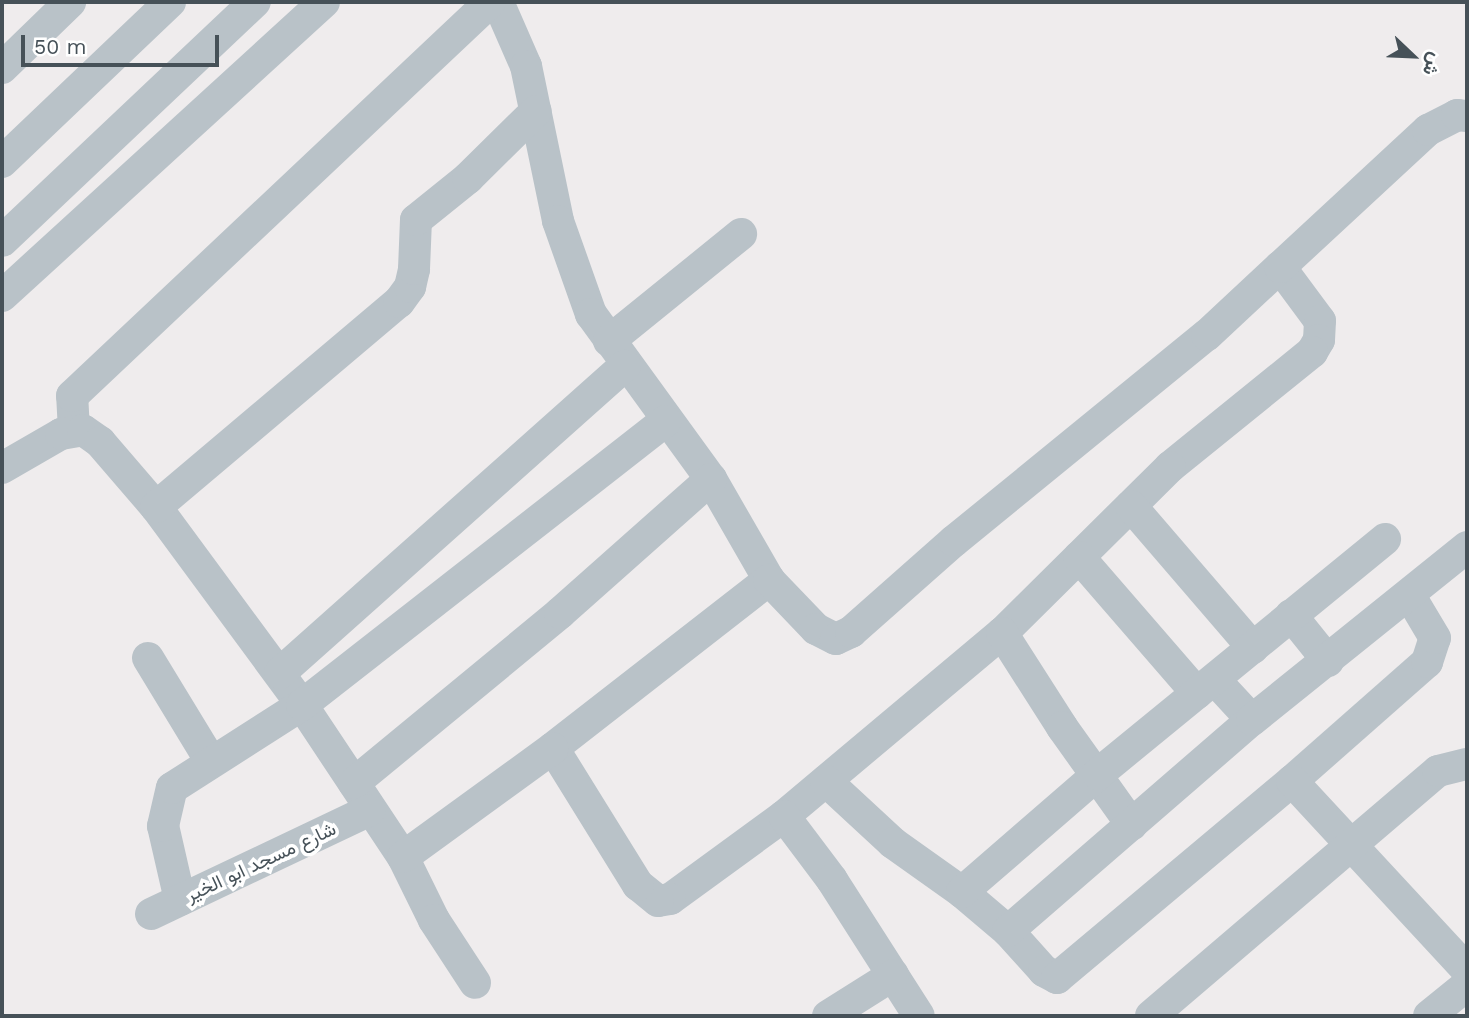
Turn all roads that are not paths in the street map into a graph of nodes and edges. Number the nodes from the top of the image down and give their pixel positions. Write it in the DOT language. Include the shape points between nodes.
graph roads {
  1 [pos="70,2"];
  2 [pos="170,2"];
  3 [pos="255,2"];
  4 [pos="324,2"];
  5 [pos="490,2"];
  6 [pos="498,2"];
  7 [pos="2,68"];
  8 [pos="536,111"];
  9 [pos="1467,116"];
  10 [pos="2,162"];
  11 [pos="741,234"];
  12 [pos="2,241"];
  13 [pos="1280,267"];
  14 [pos="2,296"];
  15 [pos="617,354"];
  16 [pos="665,421"];
  17 [pos="74,431"];
  18 [pos="2,468"];
  19 [pos="710,479"];
  20 [pos="1131,506"];
  21 [pos="156,508"];
  22 [pos="1385,539"];
  23 [pos="1467,547"];
  24 [pos="1079,558"];
  25 [pos="769,580"];
  26 [pos="1410,596"];
  27 [pos="1291,615"];
  28 [pos="1002,633"];
  29 [pos="1253,648"];
  30 [pos="148,658"];
  31 [pos="1328,661"];
  32 [pos="280,673"];
  33 [pos="1206,687"];
  34 [pos="302,705"];
  35 [pos="1252,720"];
  36 [pos="553,748"];
  37 [pos="210,760"];
  38 [pos="1467,764"];
  39 [pos="1098,774"];
  40 [pos="825,781"];
  41 [pos="1292,781"];
  42 [pos="354,783"];
  43 [pos="370,810"];
  44 [pos="784,816"];
  45 [pos="1132,825"];
  46 [pos="1349,846"];
  47 [pos="403,857"];
  48 [pos="962,892"];
  49 [pos="180,900"];
  50 [pos="151,914"];
  51 [pos="1008,931"];
  52 [pos="1467,970"];
  53 [pos="893,975"];
  54 [pos="475,983"];
  55 [pos="828,1016"];
  56 [pos="919,1016"];
  57 [pos="1151,1016"];
  1 -- 7 [label="street"];
  2 -- 10 [label="street"];
  3 -- 12 [label="street"];
  4 -- 14 [label="street"];
  5 -- 17 [label="street" via="72,396"];
  6 -- 8 [label="street" via="526,66"];
  8 -- 15 [label="street" via="558,221 576,279"];
  8 -- 21 [label="street" via="468,178 416,220 414,269 410,287 399,302"];
  9 -- 13 [label="street" via="1428,130"];
  11 -- 15 [label="street"];
  13 -- 20 [label="street" via="1320,321 1315,346 1170,467"];
  13 -- 25 [label="street" via="1189,351 954,541 851,632 836,639 816,629"];
  15 -- 16 [label="street"];
  15 -- 32 [label="street"];
  16 -- 19 [label="street"];
  16 -- 34 [label="street"];
  17 -- 18 [label="street"];
  17 -- 21 [label="street" via="83,430 100,442"];
  19 -- 25 [label="street"];
  19 -- 42 [label="street" via="560,613"];
  20 -- 24 [label="street"];
  20 -- 29 [label="street"];
  21 -- 32 [label="street"];
  22 -- 27 [label="street"];
  23 -- 26 [label="street"];
  24 -- 28 [label="street"];
  24 -- 33 [label="street"];
  25 -- 36 [label="street"];
  26 -- 31 [label="street"];
  26 -- 41 [label="street" via="1435,638 1427,662"];
  27 -- 29 [label="street"];
  27 -- 31 [label="street"];
  28 -- 39 [label="street"];
  28 -- 40 [label="street"];
  29 -- 33 [label="street"];
  30 -- 37 [label="street"];
  31 -- 35 [label="street"];
  32 -- 34 [label="street"];
  33 -- 35 [label="street"];
  33 -- 39 [label="street"];
  34 -- 37 [label="street"];
  34 -- 42 [label="street"];
  35 -- 45 [label="street"];
  36 -- 44 [label="street" via="638,885 658,901 677,896"];
  36 -- 47 [label="street"];
  37 -- 49 [label="street" via="172,788 166,802 166,853"];
  38 -- 46 [label="street" via="1438,771"];
  39 -- 45 [label="street"];
  39 -- 48 [label="street"];
  40 -- 44 [label="street"];
  40 -- 48 [label="street" via="893,843"];
  41 -- 46 [label="street"];
  41 -- 51 [label="street" via="1064,976 1057,978 1044,971"];
  42 -- 43 [label="street"];
  43 -- 47 [label="street"];
  43 -- 49 [label="street, شارع مسجد ابو الخير"];
  44 -- 53 [label="street"];
  45 -- 51 [label="street"];
  46 -- 52 [label="street"];
  46 -- 57 [label="street"];
  47 -- 54 [label="street" via="434,920"];
  48 -- 51 [label="street"];
  49 -- 50 [label="street, شارع مسجد ابو الخير"];
  53 -- 55 [label="street"];
  53 -- 56 [label="street"];
}
